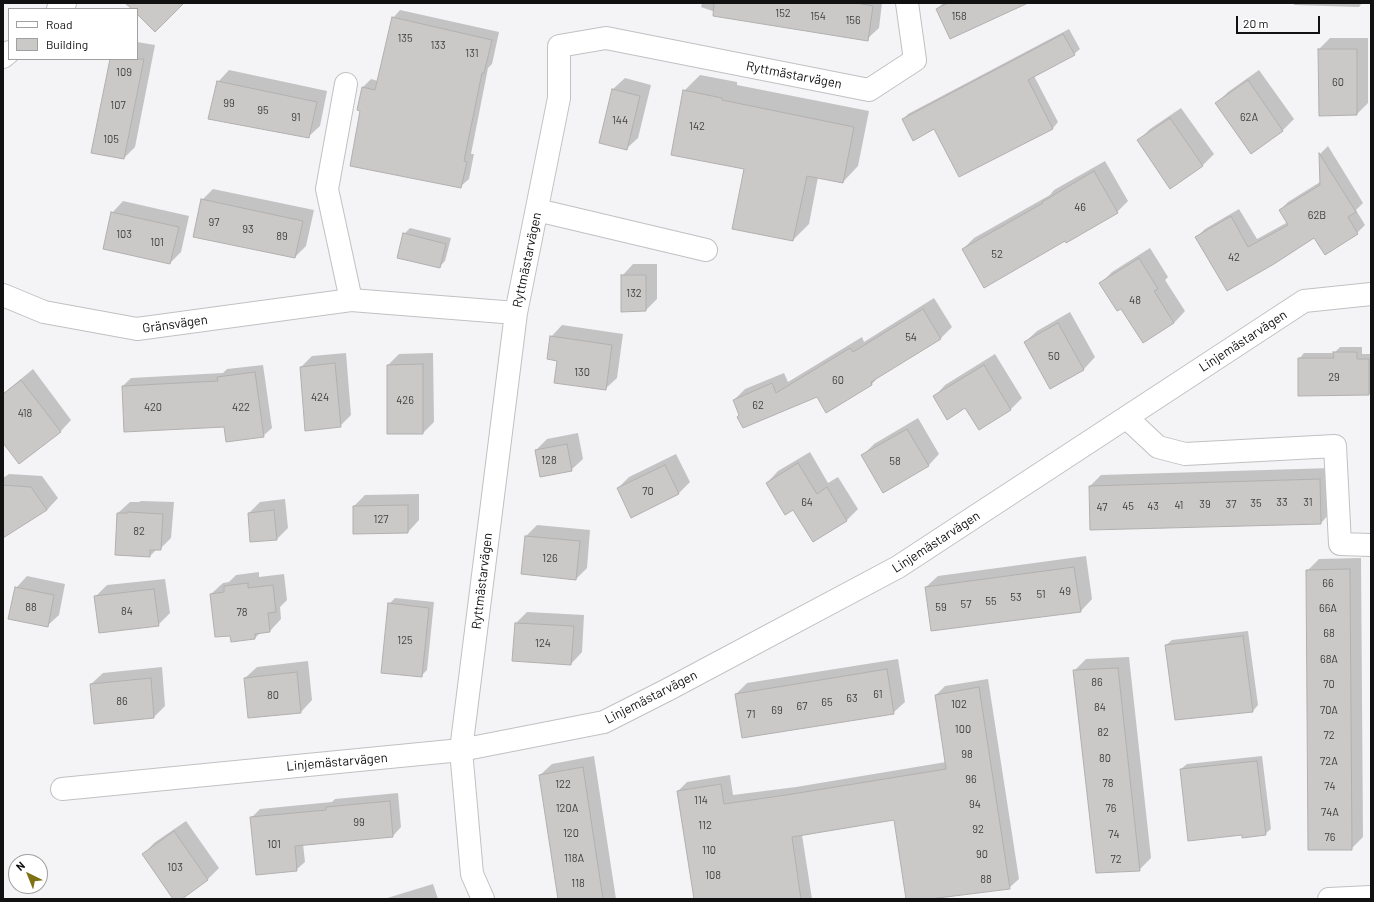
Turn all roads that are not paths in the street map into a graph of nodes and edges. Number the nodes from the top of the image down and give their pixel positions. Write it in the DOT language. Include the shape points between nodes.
graph roads {
  1 [pos="907,3"];
  2 [pos="346,84"];
  3 [pos="537,210"];
  4 [pos="706,250"];
  5 [pos="1371,294"];
  6 [pos="3,295"];
  7 [pos="351,300"];
  8 [pos="516,313"];
  9 [pos="1126,418"];
  10 [pos="1371,545"];
  11 [pos="461,750"];
  12 [pos="62,789"];
  13 [pos="1371,897"];
  14 [pos="483,899"];
  15 [pos="1329,899"];
  1 -- 3 [label="street, Ryttmästarvägen" via="915,60 869,90 606,38 559,46 559,98"];
  2 -- 7 [label="street" via="327,189"];
  3 -- 4 [label="street"];
  3 -- 8 [label="street, Ryttmästarvägen"];
  5 -- 9 [label="street, Linjemästarvägen" via="1304,301"];
  6 -- 7 [label="street, Gränsvägen" via="44,312 137,330"];
  7 -- 8 [label="street, Gränsvägen"];
  8 -- 11 [label="street, Ryttmästarvägen"];
  9 -- 10 [label="street" via="1158,447 1185,454 1335,446 1340,544"];
  9 -- 11 [label="street, Linjemästarvägen" via="898,567 604,722"];
  11 -- 12 [label="street, Linjemästarvägen"];
  11 -- 14 [label="street, Ryttmästarvägen" via="472,874"];
  13 -- 15 [label="street"];
}
